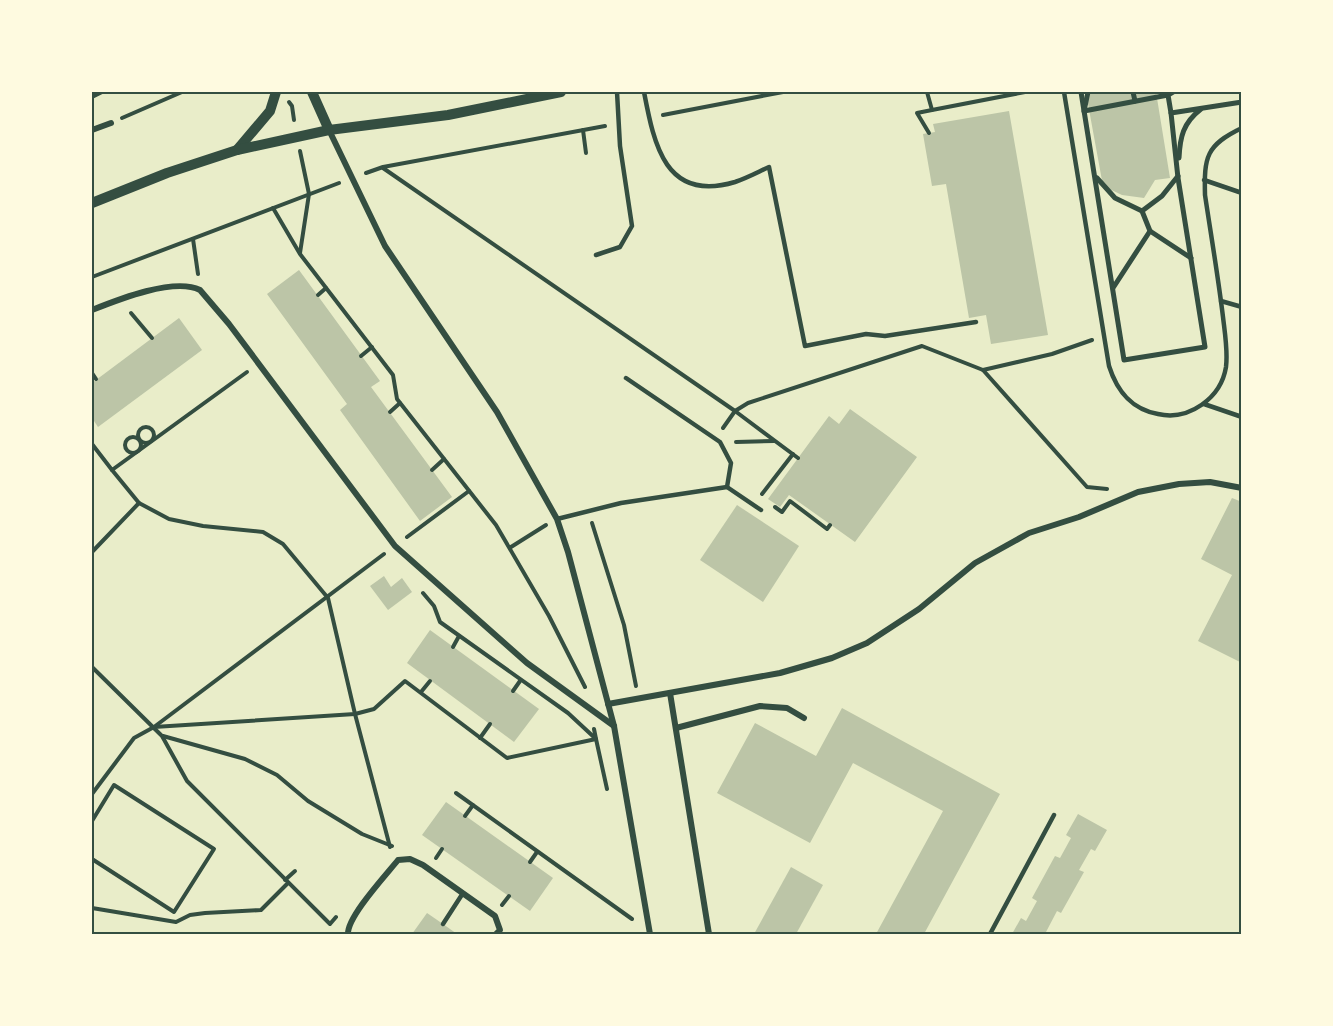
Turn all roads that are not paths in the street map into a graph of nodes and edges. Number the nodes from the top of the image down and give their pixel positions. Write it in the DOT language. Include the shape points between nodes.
graph roads {
  1 [pos="276,92"];
  2 [pos="312,92"];
  3 [pos="561,92"];
  4 [pos="617,92"];
  5 [pos="644,92"];
  6 [pos="1064,92"];
  7 [pos="1082,92"];
  8 [pos="1088,92"];
  9 [pos="1133,92"];
  10 [pos="1169,93"];
  11 [pos="1135,101"];
  12 [pos="1242,102"];
  13 [pos="1202,109"];
  14 [pos="1084,111"];
  15 [pos="1171,113"];
  16 [pos="111,123"];
  17 [pos="1242,128"];
  18 [pos="92,130"];
  19 [pos="329,130"];
  20 [pos="237,150"];
  21 [pos="1095,177"];
  22 [pos="1178,178"];
  23 [pos="1204,180"];
  24 [pos="1242,193"];
  25 [pos="92,203"];
  26 [pos="1142,211"];
  27 [pos="1150,231"];
  28 [pos="596,255"];
  29 [pos="1191,258"];
  30 [pos="1113,288"];
  31 [pos="1221,301"];
  32 [pos="1242,307"];
  33 [pos="92,310"];
  34 [pos="976,322"];
  35 [pos="626,378"];
  36 [pos="1204,404"];
  37 [pos="1242,417"];
  38 [pos="727,487"];
  39 [pos="1242,488"];
  40 [pos="761,510"];
  41 [pos="557,519"];
  42 [pos="670,693"];
  43 [pos="608,704"];
  44 [pos="804,718"];
  45 [pos="614,726"];
  46 [pos="676,728"];
  47 [pos="1054,815"];
  48 [pos="463,893"];
  49 [pos="442,924"];
  50 [pos="348,934"];
  51 [pos="496,934"];
  52 [pos="650,934"];
  53 [pos="709,934"];
  54 [pos="990,934"];
  1 -- 20 [label="street" via="270,111"];
  2 -- 19 [label="street"];
  3 -- 19 [label="street" via="448,115"];
  4 -- 28 [label="lane" via="632,226 620,247"];
  5 -- 34 [label="lane" via="658,149 666,165 685,181 722,185 769,167 805,346 866,334 885,336"];
  6 -- 36 [label="lane" via="1115,383 1133,404 1157,414 1170,416"];
  7 -- 14 [label="street"];
  8 -- 14 [label="street"];
  9 -- 11 [label="street"];
  10 -- 11 [label="street"];
  10 -- 15 [label="street"];
  11 -- 14 [label="street"];
  12 -- 13 [label="street"];
  13 -- 15 [label="street"];
  13 -- 22 [label="street" via="1181,133"];
  14 -- 21 [label="street"];
  15 -- 22 [label="street"];
  16 -- 18 [label="street"];
  17 -- 23 [label="lane" via="1213,147"];
  19 -- 20 [label="street"];
  19 -- 41 [label="street" via="385,246 497,412"];
  20 -- 25 [label="street"];
  21 -- 26 [label="street" via="1115,198"];
  21 -- 30 [label="street"];
  22 -- 26 [label="street"];
  22 -- 29 [label="street"];
  23 -- 24 [label="lane"];
  23 -- 31 [label="lane"];
  26 -- 27 [label="street"];
  27 -- 29 [label="street"];
  27 -- 30 [label="street"];
  29 -- 30 [label="street" via="1205,346 1124,360"];
  31 -- 32 [label="lane"];
  31 -- 36 [label="lane" via="1225,371"];
  33 -- 45 [label="street" via="157,288 200,290 395,546 527,663"];
  35 -- 38 [label="lane" via="718,440 731,463"];
  36 -- 37 [label="lane"];
  38 -- 40 [label="lane"];
  38 -- 41 [label="lane" via="621,503"];
  39 -- 42 [label="street" via="1210,482 1138,492 1029,533 975,563 919,609 867,643 780,673"];
  41 -- 43 [label="street"];
  42 -- 43 [label="street"];
  42 -- 46 [label="street"];
  43 -- 45 [label="street"];
  44 -- 46 [label="street" via="787,708 760,706"];
  45 -- 52 [label="street"];
  46 -- 53 [label="street"];
  47 -- 54 [label="lane"];
  48 -- 49 [label="lane"];
  48 -- 50 [label="street" via="423,865 410,859 398,860 352,919"];
  48 -- 51 [label="street" via="495,916 500,930"];
}
